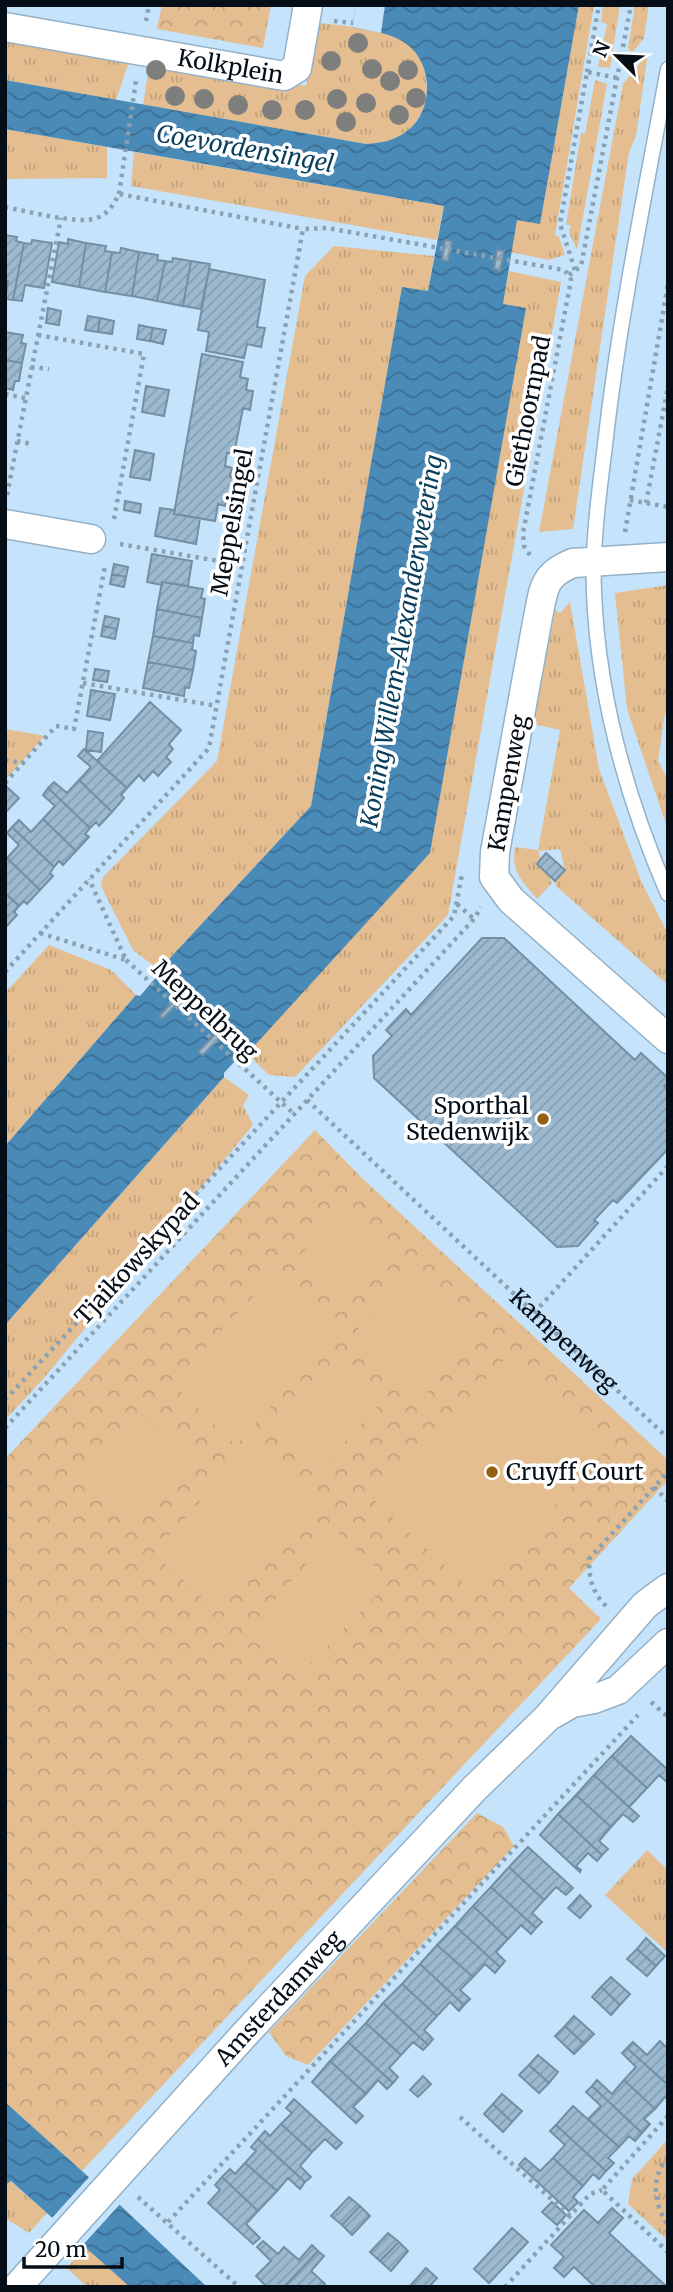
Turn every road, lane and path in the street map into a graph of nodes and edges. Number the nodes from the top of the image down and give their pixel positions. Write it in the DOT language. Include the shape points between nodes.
graph roads {
  1 [pos="307,5"];
  2 [pos="599,5"];
  3 [pos="631,5"];
  4 [pos="5,27"];
  5 [pos="668,69"];
  6 [pos="587,72"];
  7 [pos="618,78"];
  8 [pos="133,99"];
  9 [pos="119,194"];
  10 [pos="5,207"];
  11 [pos="61,218"];
  12 [pos="303,229"];
  13 [pos="575,270"];
  14 [pos="569,275"];
  15 [pos="668,284"];
  16 [pos="31,367"];
  17 [pos="49,369"];
  18 [pos="668,387"];
  19 [pos="5,394"];
  20 [pos="25,398"];
  21 [pos="17,441"];
  22 [pos="32,444"];
  23 [pos="629,499"];
  24 [pos="646,503"];
  25 [pos="5,505"];
  26 [pos="668,507"];
  27 [pos="5,524"];
  28 [pos="91,539"];
  29 [pos="668,557"];
  30 [pos="624,558"];
  31 [pos="594,561"];
  32 [pos="242,565"];
  33 [pos="550,576"];
  34 [pos="83,684"];
  35 [pos="217,706"];
  36 [pos="5,760"];
  37 [pos="23,763"];
  38 [pos="463,869"];
  39 [pos="494,877"];
  40 [pos="89,879"];
  41 [pos="668,894"];
  42 [pos="457,904"];
  43 [pos="474,919"];
  44 [pos="40,933"];
  45 [pos="126,960"];
  46 [pos="5,972"];
  47 [pos="668,1039"];
  48 [pos="307,1100"];
  49 [pos="282,1104"];
  50 [pos="294,1114"];
  51 [pos="668,1166"];
  52 [pos="534,1313"];
  53 [pos="5,1400"];
  54 [pos="5,1428"];
  55 [pos="668,1438"];
  56 [pos="668,1472"];
  57 [pos="653,1487"];
  58 [pos="668,1501"];
  59 [pos="668,1588"];
  60 [pos="625,1628"];
  61 [pos="668,1643"];
  62 [pos="655,1690"];
  63 [pos="651,1702"];
  64 [pos="548,1717"];
  65 [pos="668,1717"];
  66 [pos="668,2116"];
  67 [pos="460,2117"];
  68 [pos="668,2157"];
  69 [pos="113,2182"];
  70 [pos="602,2190"];
  71 [pos="570,2216"];
  72 [pos="168,2222"];
  73 [pos="668,2225"];
  74 [pos="668,2252"];
  75 [pos="17,2287"];
  76 [pos="239,2287"];
  77 [pos="505,2287"];
  1 -- 4 [label="street, Kolkplein" via="297,68 284,76"];
  2 -- 6 [label="path"];
  3 -- 7 [label="path"];
  5 -- 31 [label="lane" via="613,370"];
  6 -- 7 [label="path"];
  6 -- 13 [label="path" via="560,224"];
  7 -- 13 [label="path" via="581,266"];
  8 -- 9 [label="path"];
  9 -- 11 [label="path" via="110,211 95,219"];
  9 -- 12 [label="path"];
  10 -- 11 [label="path"];
  11 -- 16 [label="path"];
  12 -- 14 [label="path" via="327,228 564,270"];
  12 -- 32 [label="path, Meppelsingel"];
  13 -- 14 [label="path"];
  14 -- 33 [label="path, Giethoornpad" via="523,533 524,546"];
  15 -- 23 [label="path"];
  16 -- 17 [label="path"];
  16 -- 20 [label="path"];
  18 -- 24 [label="path"];
  19 -- 20 [label="path"];
  20 -- 21 [label="path"];
  21 -- 22 [label="path"];
  21 -- 25 [label="path"];
  23 -- 24 [label="path"];
  23 -- 30 [label="path"];
  24 -- 26 [label="path"];
  27 -- 28 [label="street"];
  28 -- 32 [label="path"];
  29 -- 30 [label="street"];
  30 -- 31 [label="street"];
  31 -- 33 [label="street" via="573,563"];
  31 -- 41 [label="lane" via="601,668 612,727 650,854"];
  32 -- 35 [label="path, Meppelsingel"];
  33 -- 39 [label="street, Kampenweg" via="533,643"];
  34 -- 35 [label="path"];
  35 -- 40 [label="path, Meppelsingel" via="209,748"];
  36 -- 37 [label="path"];
  38 -- 42 [label="path, Tjaikowskypad"];
  39 -- 43 [label="path, Tjaikowskypad"];
  39 -- 47 [label="street, Kampenweg" via="511,900"];
  40 -- 44 [label="path, Meppelsingel"];
  40 -- 45 [label="path"];
  42 -- 43 [label="path"];
  42 -- 49 [label="path, Tjaikowskypad" via="454,916"];
  43 -- 48 [label="path, Tjaikowskypad"];
  44 -- 45 [label="path"];
  44 -- 46 [label="path, Meppelsingel"];
  45 -- 49 [label="path, Meppelbrug"];
  48 -- 50 [label="path, Tjaikowskypad"];
  48 -- 52 [label="path, Kampenweg"];
  49 -- 50 [label="path"];
  49 -- 53 [label="path, Tjaikowskypad"];
  50 -- 54 [label="path, Tjaikowskypad"];
  51 -- 52 [label="path"];
  52 -- 55 [label="path, Kampenweg"];
  56 -- 57 [label="path"];
  57 -- 58 [label="path"];
  57 -- 60 [label="path" via="589,1559 596,1595"];
  59 -- 60 [label="street, Amsterdamweg"];
  60 -- 64 [label="street, Amsterdamweg"];
  61 -- 64 [label="street, Amsterdamweg" via="618,1690 572,1703"];
  62 -- 63 [label="path"];
  63 -- 65 [label="path"];
  63 -- 72 [label="path"];
  64 -- 69 [label="street, Amsterdamweg" via="255,2024"];
  66 -- 70 [label="path"];
  67 -- 71 [label="path"];
  68 -- 73 [label="path" via="656,2183 657,2204"];
  69 -- 72 [label="path"];
  69 -- 75 [label="street, Amsterdamweg"];
  70 -- 71 [label="path" via="590,2194"];
  70 -- 74 [label="path"];
  71 -- 77 [label="path"];
  72 -- 76 [label="path"];
}
